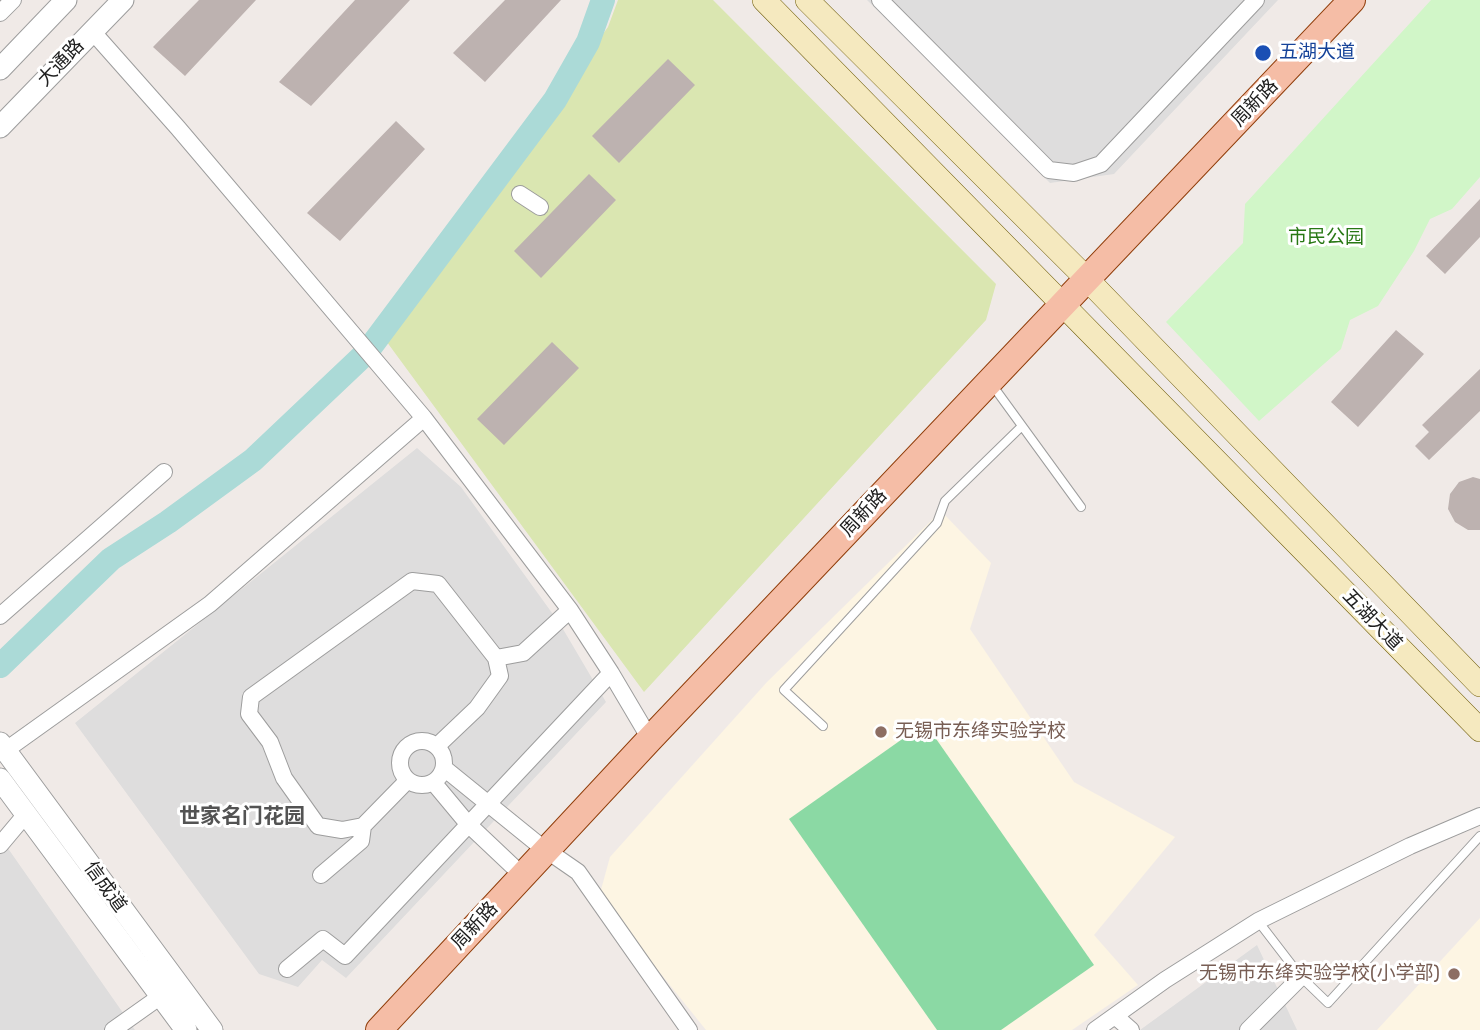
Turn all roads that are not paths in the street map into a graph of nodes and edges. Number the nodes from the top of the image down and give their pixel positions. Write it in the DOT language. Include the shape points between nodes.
graph roads {
  1 [pos="13,0"];
  2 [pos="123,0"];
  3 [pos="764,0"];
  4 [pos="807,0"];
  5 [pos="880,0"];
  6 [pos="1256,0"];
  7 [pos="1341,0"];
  8 [pos="1353,0"];
  9 [pos="59,2"];
  10 [pos="0,13"];
  11 [pos="92,31"];
  12 [pos="0,69"];
  13 [pos="0,127"];
  14 [pos="520,194"];
  15 [pos="540,208"];
  16 [pos="1084,276"];
  17 [pos="1060,301"];
  18 [pos="989,380"];
  19 [pos="424,418"];
  20 [pos="1022,425"];
  21 [pos="164,472"];
  22 [pos="1081,507"];
  23 [pos="570,610"];
  24 [pos="0,616"];
  25 [pos="496,658"];
  26 [pos="611,673"];
  27 [pos="1480,685"];
  28 [pos="823,726"];
  29 [pos="1480,730"];
  30 [pos="648,736"];
  31 [pos="3,746"];
  32 [pos="437,746"];
  33 [pos="444,768"];
  34 [pos="0,779"];
  35 [pos="408,780"];
  36 [pos="433,782"];
  37 [pos="488,803"];
  38 [pos="26,814"];
  39 [pos="1480,816"];
  40 [pos="468,824"];
  41 [pos="363,826"];
  42 [pos="1480,836"];
  43 [pos="0,845"];
  44 [pos="542,847"];
  45 [pos="519,873"];
  46 [pos="321,875"];
  47 [pos="1258,921"];
  48 [pos="287,969"];
  49 [pos="1301,977"];
  50 [pos="169,990"];
  51 [pos="1115,1016"];
  52 [pos="113,1030"];
  53 [pos="186,1030"];
  54 [pos="212,1030"];
  55 [pos="369,1030"];
  56 [pos="379,1030"];
  57 [pos="690,1030"];
  58 [pos="1095,1030"];
  59 [pos="1131,1030"];
  60 [pos="1248,1030"];
  1 -- 10 [label="street"];
  2 -- 11 [label="street, 大通路"];
  3 -- 17 [label="main road, 五湖大道"];
  4 -- 16 [label="main road, 五湖大道"];
  5 -- 6 [label="street" via="1049,170 1074,173 1101,164"];
  7 -- 16 [label="main road, 周新路"];
  8 -- 16 [label="main road, 周新路"];
  9 -- 12 [label="street, 大通路"];
  11 -- 13 [label="street, 大通路"];
  11 -- 19 [label="street"];
  14 -- 15 [label="street"];
  16 -- 17 [label="main road, 周新路"];
  16 -- 27 [label="main road, 五湖大道"];
  17 -- 18 [label="main road, 周新路"];
  17 -- 29 [label="main road, 五湖大道"];
  17 -- 30 [label="main road, 周新路"];
  18 -- 20 [label="lane"];
  18 -- 30 [label="main road, 周新路"];
  19 -- 23 [label="street"];
  19 -- 31 [label="street" via="210,604"];
  20 -- 22 [label="lane"];
  20 -- 28 [label="lane" via="945,501 937,523 784,690"];
  21 -- 24 [label="street"];
  23 -- 25 [label="street" via="523,653"];
  23 -- 26 [label="street"];
  25 -- 32 [label="street" via="500,676 477,708"];
  25 -- 41 [label="street" via="438,584 412,581 251,697 249,714 270,742 284,778 318,826 342,830"];
  26 -- 30 [label="street"];
  26 -- 37 [label="street"];
  30 -- 44 [label="main road, 周新路"];
  31 -- 50 [label="street, 信成道"];
  32 -- 33 [label="street"];
  32 -- 35 [label="street" via="425,740 407,746 399,764"];
  33 -- 36 [label="street"];
  33 -- 37 [label="street"];
  34 -- 38 [label="street, 信成道"];
  35 -- 36 [label="street" via="420,785"];
  35 -- 41 [label="street"];
  36 -- 40 [label="street"];
  37 -- 40 [label="street"];
  37 -- 44 [label="street"];
  38 -- 43 [label="street"];
  38 -- 50 [label="street, 信成道"];
  39 -- 47 [label="street"];
  40 -- 45 [label="street"];
  40 -- 48 [label="street" via="345,956 323,939"];
  41 -- 46 [label="street" via="361,841"];
  42 -- 49 [label="lane" via="1328,1003"];
  44 -- 45 [label="main road, 周新路"];
  44 -- 57 [label="street" via="578,872"];
  45 -- 55 [label="main road, 周新路"];
  45 -- 56 [label="main road, 周新路"];
  47 -- 49 [label="lane"];
  47 -- 51 [label="street"];
  49 -- 60 [label="street"];
  50 -- 52 [label="street"];
  50 -- 53 [label="street, 信成道"];
  50 -- 54 [label="street, 信成道"];
  51 -- 58 [label="street"];
  51 -- 59 [label="street"];
}
